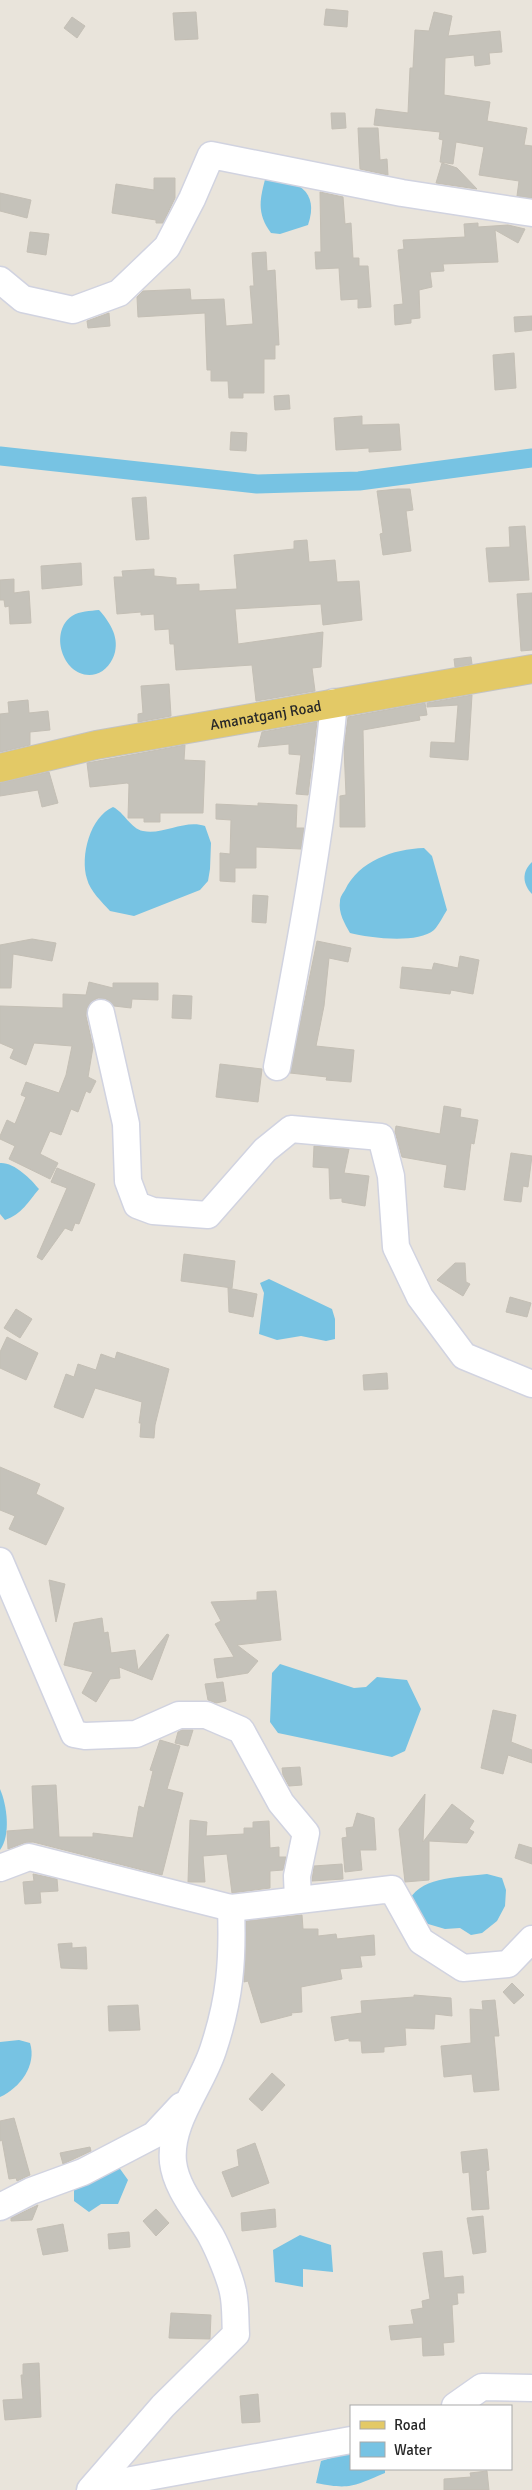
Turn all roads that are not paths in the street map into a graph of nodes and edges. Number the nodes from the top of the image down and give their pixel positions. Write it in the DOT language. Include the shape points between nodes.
graph roads {
  1 [pos="532,213"];
  2 [pos="0,280"];
  3 [pos="532,669"];
  4 [pos="334,702"];
  5 [pos="0,768"];
  6 [pos="101,1013"];
  7 [pos="277,1067"];
  8 [pos="532,1384"];
  9 [pos="0,1561"];
  10 [pos="0,1868"];
  11 [pos="298,1900"];
  12 [pos="231,1908"];
  13 [pos="532,1939"];
  14 [pos="196,2091"];
  15 [pos="0,2207"];
  16 [pos="532,2388"];
  17 [pos="456,2405"];
  18 [pos="350,2440"];
  19 [pos="92,2489"];
  1 -- 2 [label="street" via="402,194 211,155 167,247 119,293 73,310 23,299"];
  3 -- 4 [label="main road, Amanatganj Road"];
  4 -- 5 [label="main road, Amanatganj Road" via="96,745"];
  4 -- 7 [label="street" via="327,781 311,886"];
  6 -- 8 [label="street" via="126,1124 128,1182 137,1205 153,1211 208,1216 265,1150 290,1129 381,1137 391,1176 396,1247 420,1297 464,1356"];
  9 -- 11 [label="street" via="74,1734 136,1734 179,1715 206,1715 241,1730 281,1803 306,1833 297,1876"];
  10 -- 12 [label="street" via="29,1856"];
  11 -- 12 [label="street"];
  11 -- 13 [label="street" via="392,1889 421,1942 463,1968 508,1964"];
  12 -- 14 [label="street" via="232,1974 213,2051"];
  14 -- 15 [label="street" via="154,2135 83,2172 31,2191"];
  14 -- 19 [label="street" via="175,2129 173,2163 186,2199 211,2237 233,2292 236,2334 163,2406"];
  16 -- 17 [label="street" via="482,2387"];
  18 -- 19 [label="street"];
}
